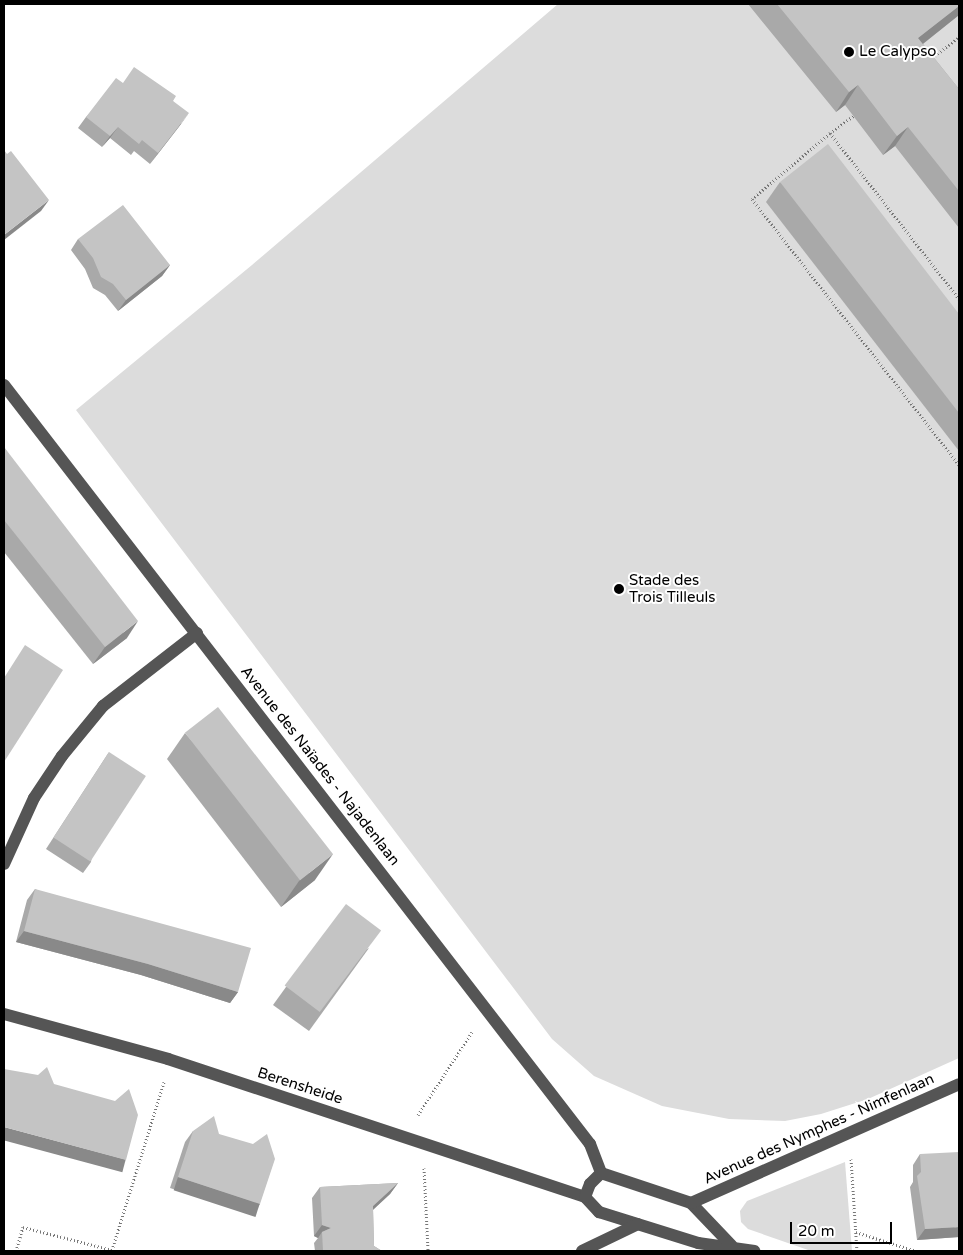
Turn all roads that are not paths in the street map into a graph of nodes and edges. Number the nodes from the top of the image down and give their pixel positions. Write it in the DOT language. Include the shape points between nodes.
graph roads {
  1 [pos="4,385"];
  2 [pos="197,633"];
  3 [pos="4,864"];
  4 [pos="4,1014"];
  5 [pos="959,1084"];
  6 [pos="601,1173"];
  7 [pos="584,1197"];
  8 [pos="691,1203"];
  9 [pos="638,1224"];
  10 [pos="732,1246"];
  11 [pos="582,1251"];
  12 [pos="754,1251"];
  1 -- 2 [label="street, Avenue des Naïades - Najadenlaan"];
  2 -- 3 [label="street" via="103,706 62,756 34,798"];
  2 -- 6 [label="street, Avenue des Naïades - Najadenlaan" via="590,1144"];
  4 -- 7 [label="street, Berensheide" via="168,1059"];
  5 -- 8 [label="street, Avenue des Nymphes - Nimfenlaan"];
  6 -- 7 [label="street" via="590,1184"];
  6 -- 8 [label="street"];
  7 -- 9 [label="street, Berensheide" via="599,1212"];
  8 -- 10 [label="street"];
  9 -- 10 [label="street, Berensheide" via="698,1243"];
  9 -- 11 [label="street"];
  10 -- 12 [label="street, Berensheide"];
}
